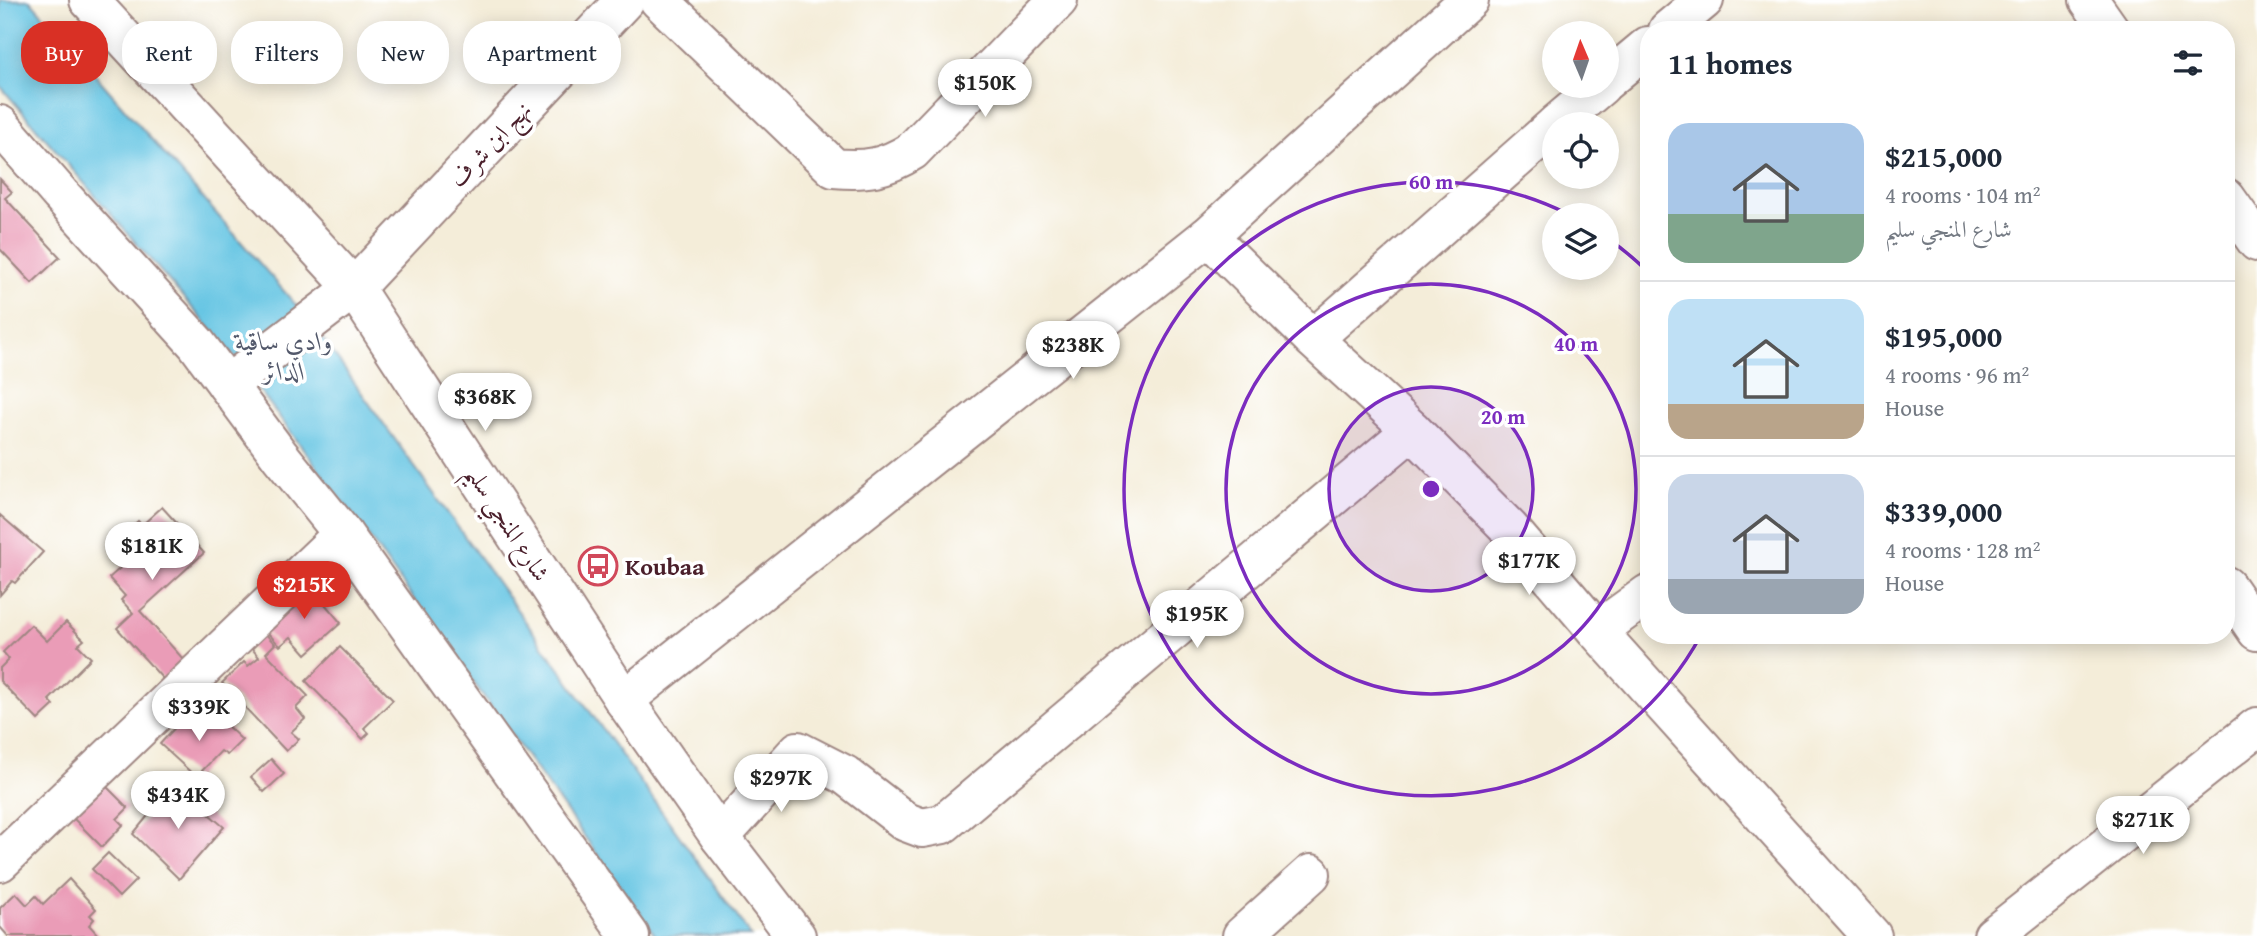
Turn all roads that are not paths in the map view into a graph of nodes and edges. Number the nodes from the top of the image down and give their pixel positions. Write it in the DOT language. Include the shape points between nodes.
graph roads {
  1 [pos="89,0"];
  2 [pos="625,0"];
  3 [pos="659,0"];
  4 [pos="1058,0"];
  5 [pos="1469,0"];
  6 [pos="1704,0"];
  7 [pos="2090,0"];
  8 [pos="1679,21"];
  9 [pos="2104,21"];
  10 [pos="1640,53"];
  11 [pos="1619,70"];
  12 [pos="1587,98"];
  13 [pos="1570,112"];
  14 [pos="0,125"];
  15 [pos="1542,136"];
  16 [pos="2235,211"];
  17 [pos="1208,236"];
  18 [pos="2257,242"];
  19 [pos="340,298"];
  20 [pos="1313,339"];
  21 [pos="234,380"];
  22 [pos="1412,430"];
  23 [pos="343,534"];
  24 [pos="2235,599"];
  25 [pos="1640,600"];
  26 [pos="1597,631"];
  27 [pos="2257,631"];
  28 [pos="624,699"];
  29 [pos="2257,727"];
  30 [pos="720,836"];
  31 [pos="0,862"];
  32 [pos="1311,874"];
  33 [pos="2007,932"];
  34 [pos="629,936"];
  35 [pos="796,936"];
  36 [pos="1242,936"];
  37 [pos="1872,936"];
  1 -- 19 [label="street, شارع المنجي سليم"];
  2 -- 19 [label="street, نهج ابن شرف"];
  3 -- 4 [label="street" via="834,168 852,170 892,163 912,151"];
  5 -- 17 [label="street"];
  6 -- 8 [label="street"];
  7 -- 9 [label="street"];
  10 -- 11 [label="street"];
  12 -- 13 [label="street"];
  14 -- 21 [label="street"];
  15 -- 20 [label="street"];
  16 -- 18 [label="street"];
  17 -- 20 [label="street"];
  17 -- 28 [label="street"];
  19 -- 21 [label="street, نهج ابن شرف"];
  19 -- 28 [label="street, شارع المنجي سليم"];
  20 -- 22 [label="street"];
  21 -- 23 [label="street" via="280,456"];
  22 -- 26 [label="street" via="1509,528"];
  22 -- 30 [label="street" via="943,824 922,828 906,822 845,775 798,751"];
  23 -- 31 [label="street"];
  23 -- 34 [label="street"];
  24 -- 27 [label="street"];
  25 -- 26 [label="street"];
  26 -- 37 [label="street"];
  28 -- 30 [label="street, شارع المنجي سليم"];
  29 -- 33 [label="street"];
  30 -- 35 [label="street, شارع المنجي سليم"];
  32 -- 36 [label="street"];
}
